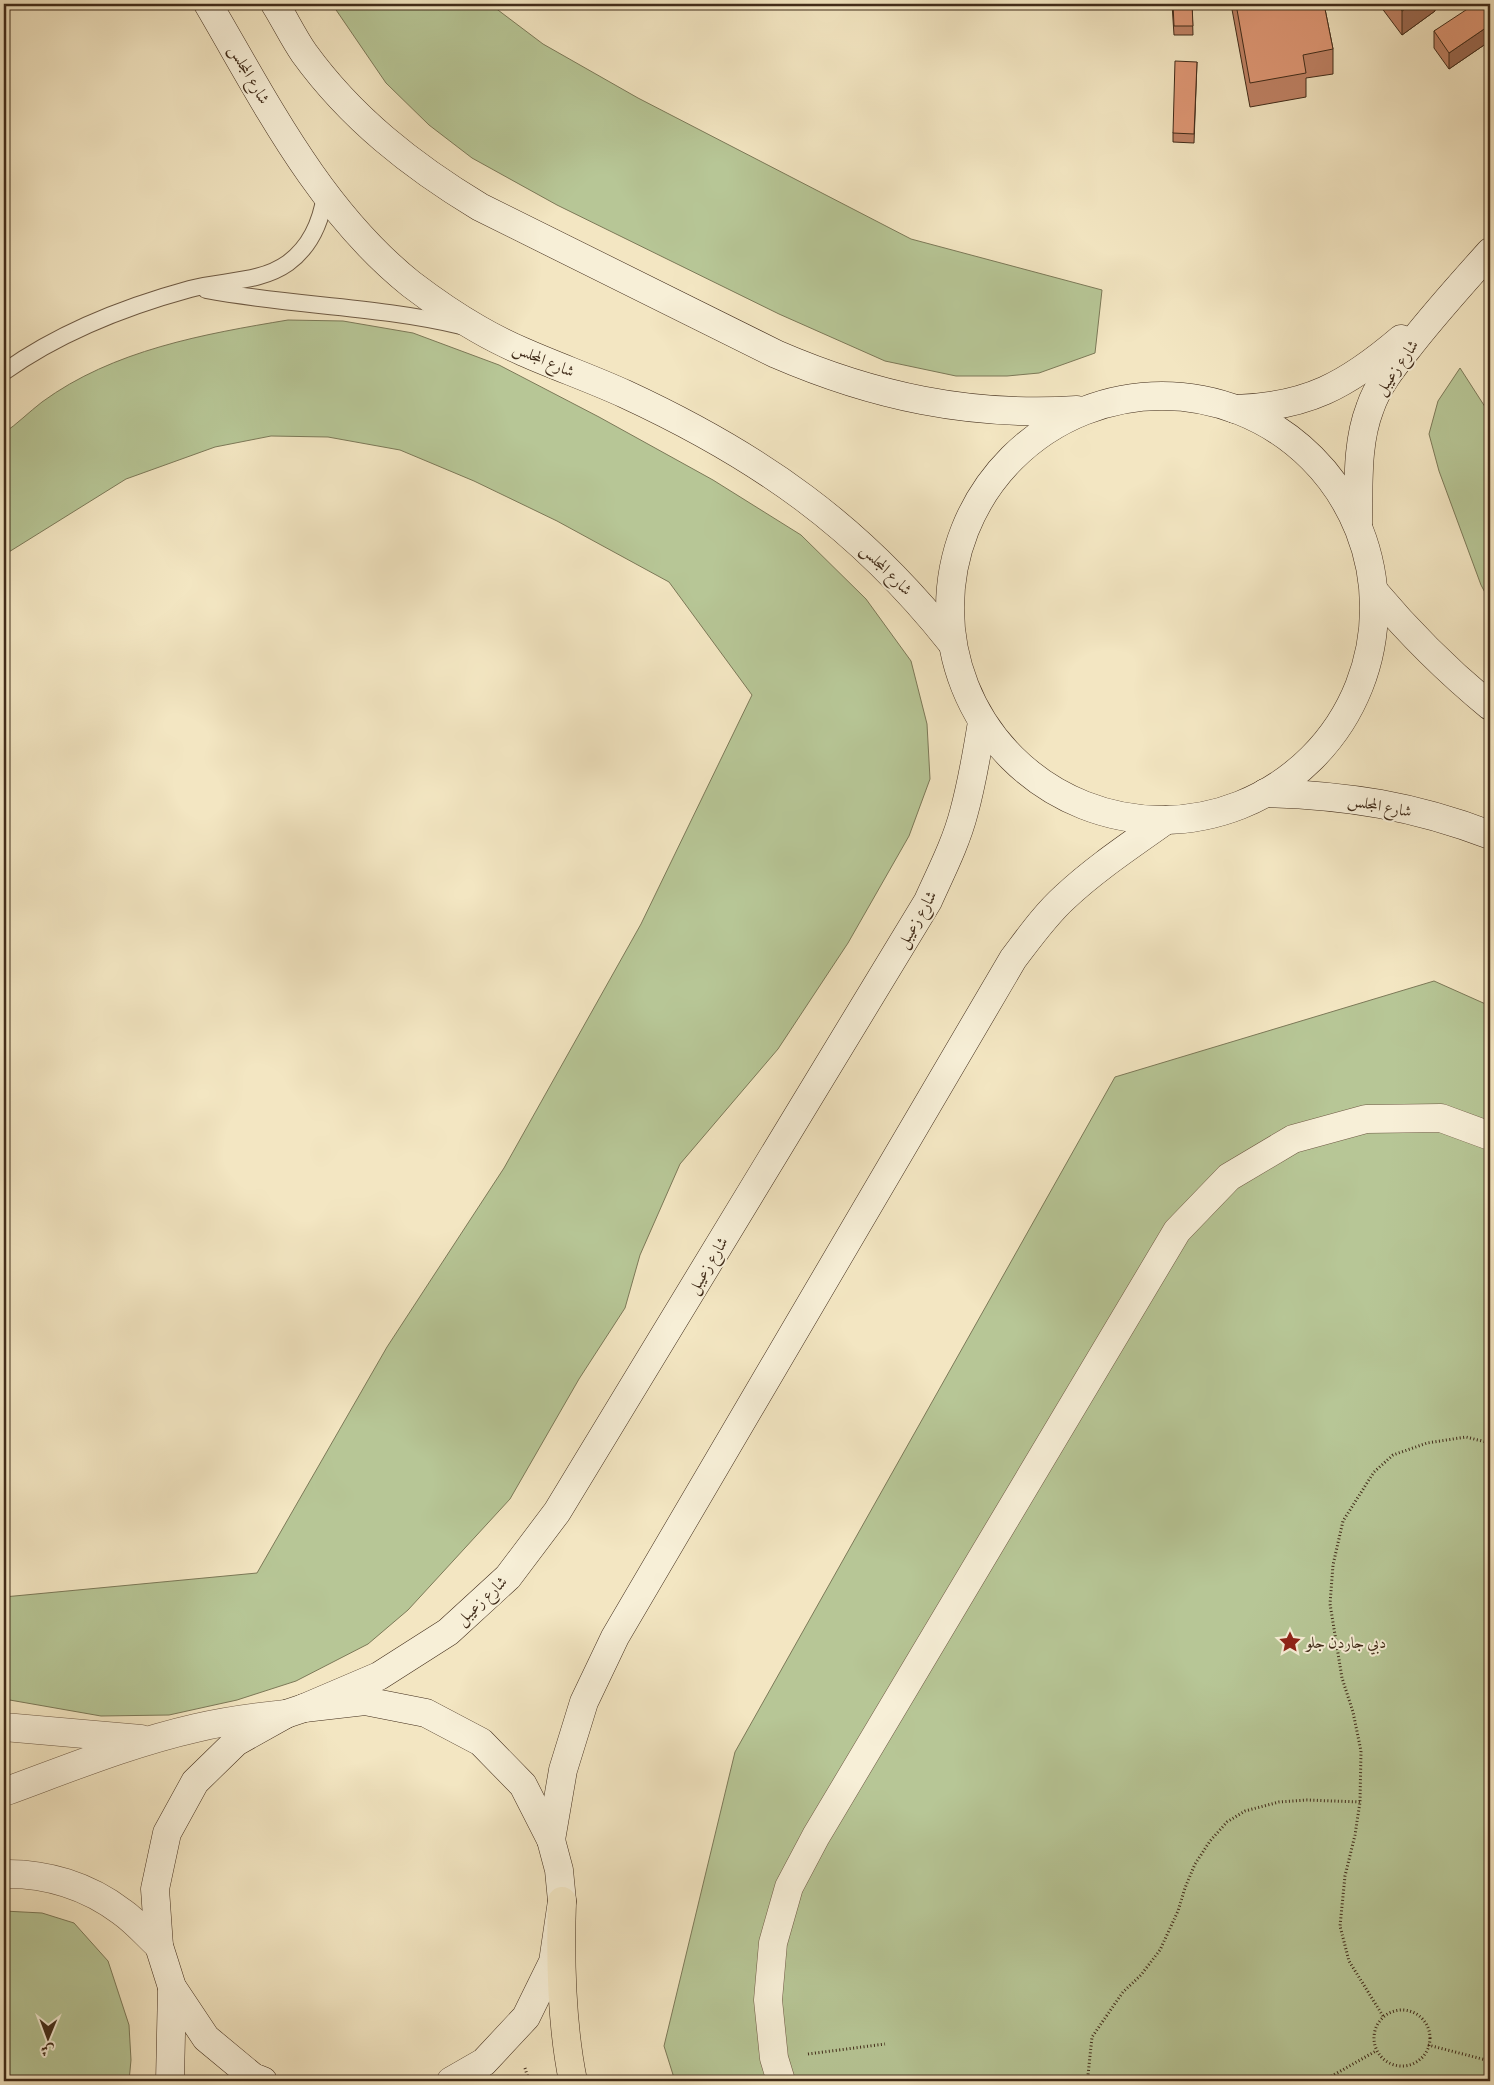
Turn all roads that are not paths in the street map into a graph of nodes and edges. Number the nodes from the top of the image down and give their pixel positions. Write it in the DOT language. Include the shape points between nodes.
graph roads {
  1 [pos="208,4"];
  2 [pos="275,4"];
  3 [pos="325,195"];
  4 [pos="1490,252"];
  5 [pos="1479,276"];
  6 [pos="194,288"];
  7 [pos="1442,304"];
  8 [pos="479,330"];
  9 [pos="4,372"];
  10 [pos="1088,409"];
  11 [pos="1231,409"];
  12 [pos="1358,526"];
  13 [pos="1374,591"];
  14 [pos="951,642"];
  15 [pos="1490,706"];
  16 [pos="982,722"];
  17 [pos="1265,793"];
  18 [pos="1166,820"];
  19 [pos="1490,836"];
  20 [pos="1490,1136"];
  21 [pos="295,1711"];
  22 [pos="4,1727"];
  23 [pos="150,1740"];
  24 [pos="4,1792"];
  25 [pos="552,1840"];
  26 [pos="4,1874"];
  27 [pos="562,1901"];
  28 [pos="159,1946"];
  29 [pos="172,1987"];
  30 [pos="777,2070"];
  31 [pos="170,2081"];
  32 [pos="263,2081"];
  33 [pos="451,2081"];
  34 [pos="572,2081"];
  1 -- 3 [label="main road, شارع المجلس" via="303,164"];
  2 -- 10 [label="main road" via="303,51 332,89 365,123 401,154 480,207 818,372 906,398 951,406 1042,412"];
  3 -- 6 [label="lane" via="314,232 301,252 289,262 261,276"];
  3 -- 8 [label="main road, شارع المجلس" via="351,227 411,284"];
  4 -- 5 [label="main road, شارع زعيبل"];
  5 -- 7 [label="main road, شارع زعيبل"];
  6 -- 8 [label="lane" via="267,300 385,312"];
  6 -- 9 [label="lane" via="81,327 45,345"];
  7 -- 11 [label="main road, شارع زعيبل" via="1341,384 1288,403"];
  7 -- 12 [label="main road, شارع زعيبل" via="1381,383 1370,407 1361,450"];
  8 -- 14 [label="main road, شارع المجلس" via="627,395 730,448 772,474 850,534 920,603"];
  10 -- 11 [label="main road" via="1124,400 1160,397 1196,400"];
  10 -- 14 [label="main road" via="1050,428 1017,453 989,484 968,519 955,558 949,600"];
  11 -- 12 [label="main road" via="1264,423 1300,448 1341,494"];
  12 -- 13 [label="main road"];
  13 -- 15 [label="main road" via="1435,658"];
  13 -- 17 [label="main road" via="1373,631 1365,670 1350,708 1321,748 1298,770"];
  14 -- 16 [label="main road" via="961,678"];
  16 -- 18 [label="main road" via="1009,756 1042,783 1081,804 1122,816"];
  16 -- 21 [label="main road, شارع زعيبل" via="964,814 928,901 557,1512 508,1577 448,1632 379,1676"];
  17 -- 18 [label="main road" via="1233,808"];
  17 -- 19 [label="main road, شارع المجلس" via="1364,800 1413,810"];
  18 -- 25 [label="main road" via="1093,872 1063,898 1013,959 615,1637 584,1702 564,1770"];
  20 -- 30 [label="main road" via="1441,1118 1366,1118 1293,1139 1229,1177 1176,1231 816,1836 789,1888 773,1943 768,2000"];
  21 -- 23 [label="main road" via="240,1719"];
  21 -- 25 [label="main road" via="365,1701 426,1713 442,1721 480,1742 523,1785"];
  21 -- 28 [label="main road" via="236,1742 190,1790 167,1833 155,1889"];
  22 -- 23 [label="main road"];
  23 -- 24 [label="main road"];
  25 -- 27 [label="main road"];
  26 -- 28 [label="main road" via="29,1874 80,1887 122,1912"];
  27 -- 33 [label="main road" via="553,1962 526,2017 484,2062"];
  27 -- 34 [label="highway" via="562,1995"];
  28 -- 29 [label="main road"];
  29 -- 31 [label="main road"];
  29 -- 32 [label="main road" via="206,2038 253,2077"];
}
